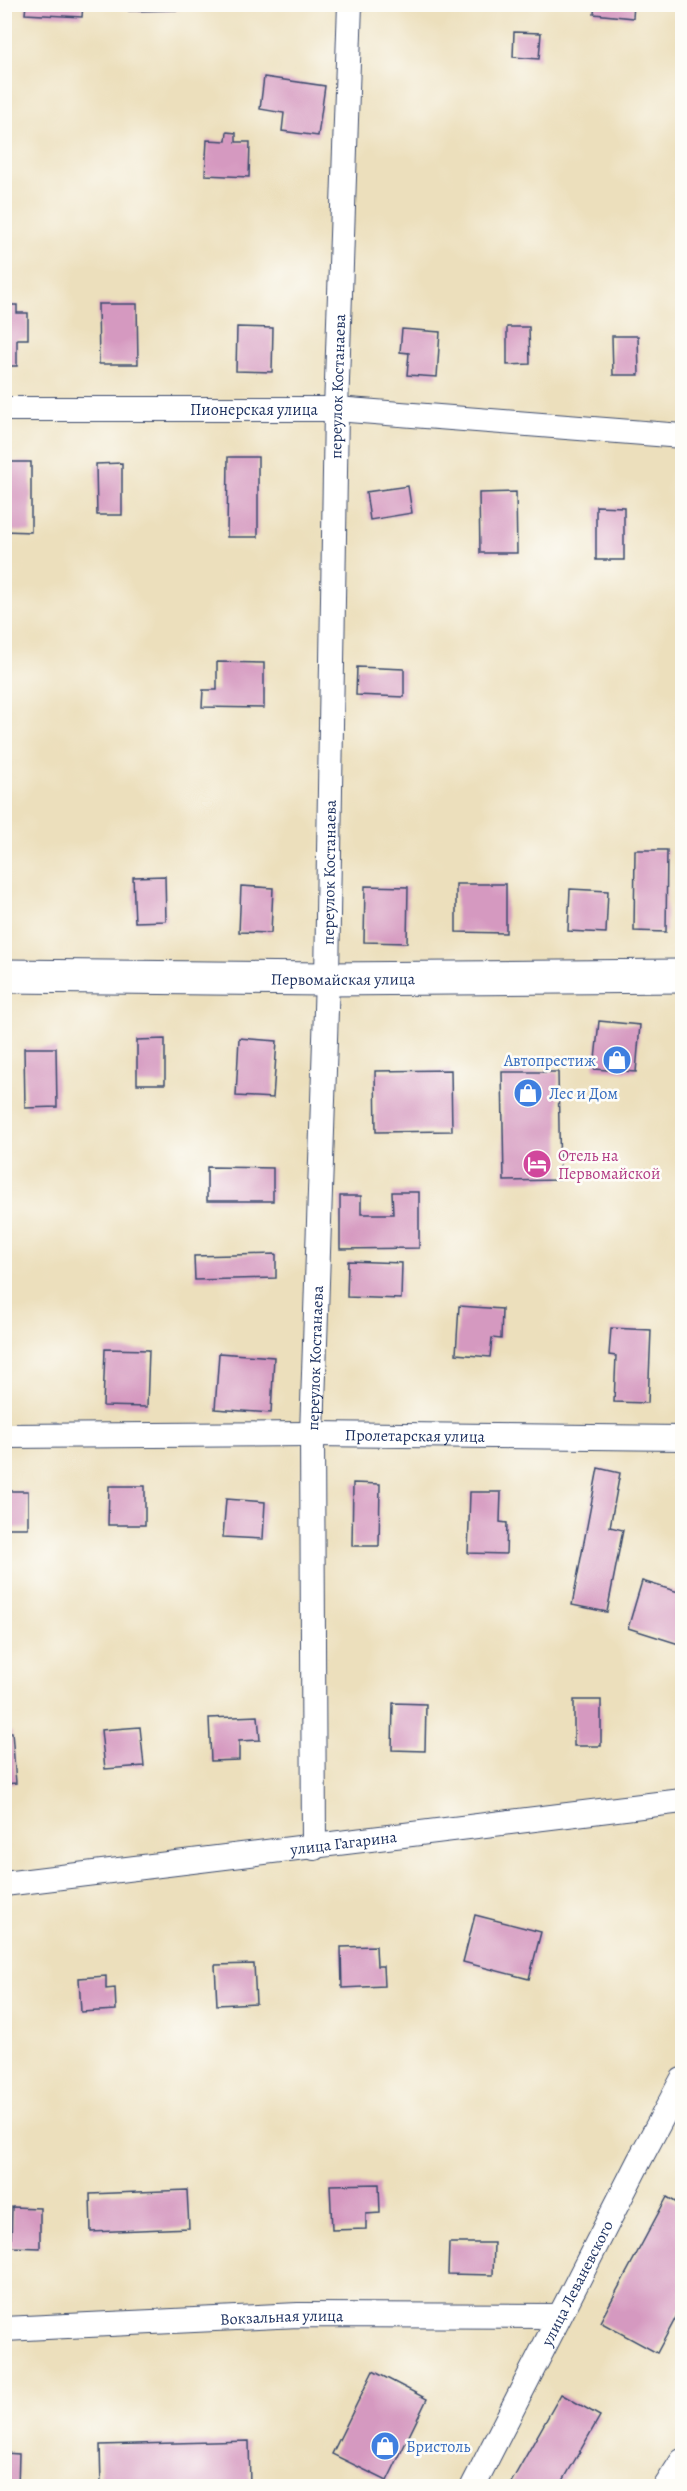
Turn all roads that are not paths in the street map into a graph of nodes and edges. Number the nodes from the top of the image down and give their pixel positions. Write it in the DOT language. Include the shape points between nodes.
graph roads {
  1 [pos="350,4"];
  2 [pos="4,409"];
  3 [pos="336,409"];
  4 [pos="682,436"];
  5 [pos="4,976"];
  6 [pos="682,976"];
  7 [pos="327,979"];
  8 [pos="312,1434"];
  9 [pos="4,1436"];
  10 [pos="682,1438"];
  11 [pos="682,1801"];
  12 [pos="314,1848"];
  13 [pos="4,1884"];
  14 [pos="682,2080"];
  15 [pos="559,2316"];
  16 [pos="4,2329"];
  17 [pos="682,2461"];
  18 [pos="473,2487"];
  19 [pos="666,2487"];
  1 -- 3 [label="street, переулок Костанаева"];
  2 -- 3 [label="street, Пионерская улица"];
  3 -- 4 [label="street, Пионерская улица"];
  3 -- 7 [label="street, переулок Костанаева"];
  5 -- 7 [label="main road, Первомайская улица"];
  6 -- 7 [label="main road, Первомайская улица"];
  7 -- 8 [label="street, переулок Костанаева"];
  8 -- 9 [label="street, Пролетарская улица"];
  8 -- 10 [label="street, Пролетарская улица"];
  8 -- 12 [label="street, переулок Костанаева"];
  11 -- 12 [label="street, улица Гагарина"];
  12 -- 13 [label="street, улица Гагарина"];
  14 -- 15 [label="street, улица Леваневского"];
  15 -- 16 [label="street, Вокзальная улица" via="298,2315"];
  15 -- 18 [label="street, улица Леваневского"];
  17 -- 19 [label="street"];
}
